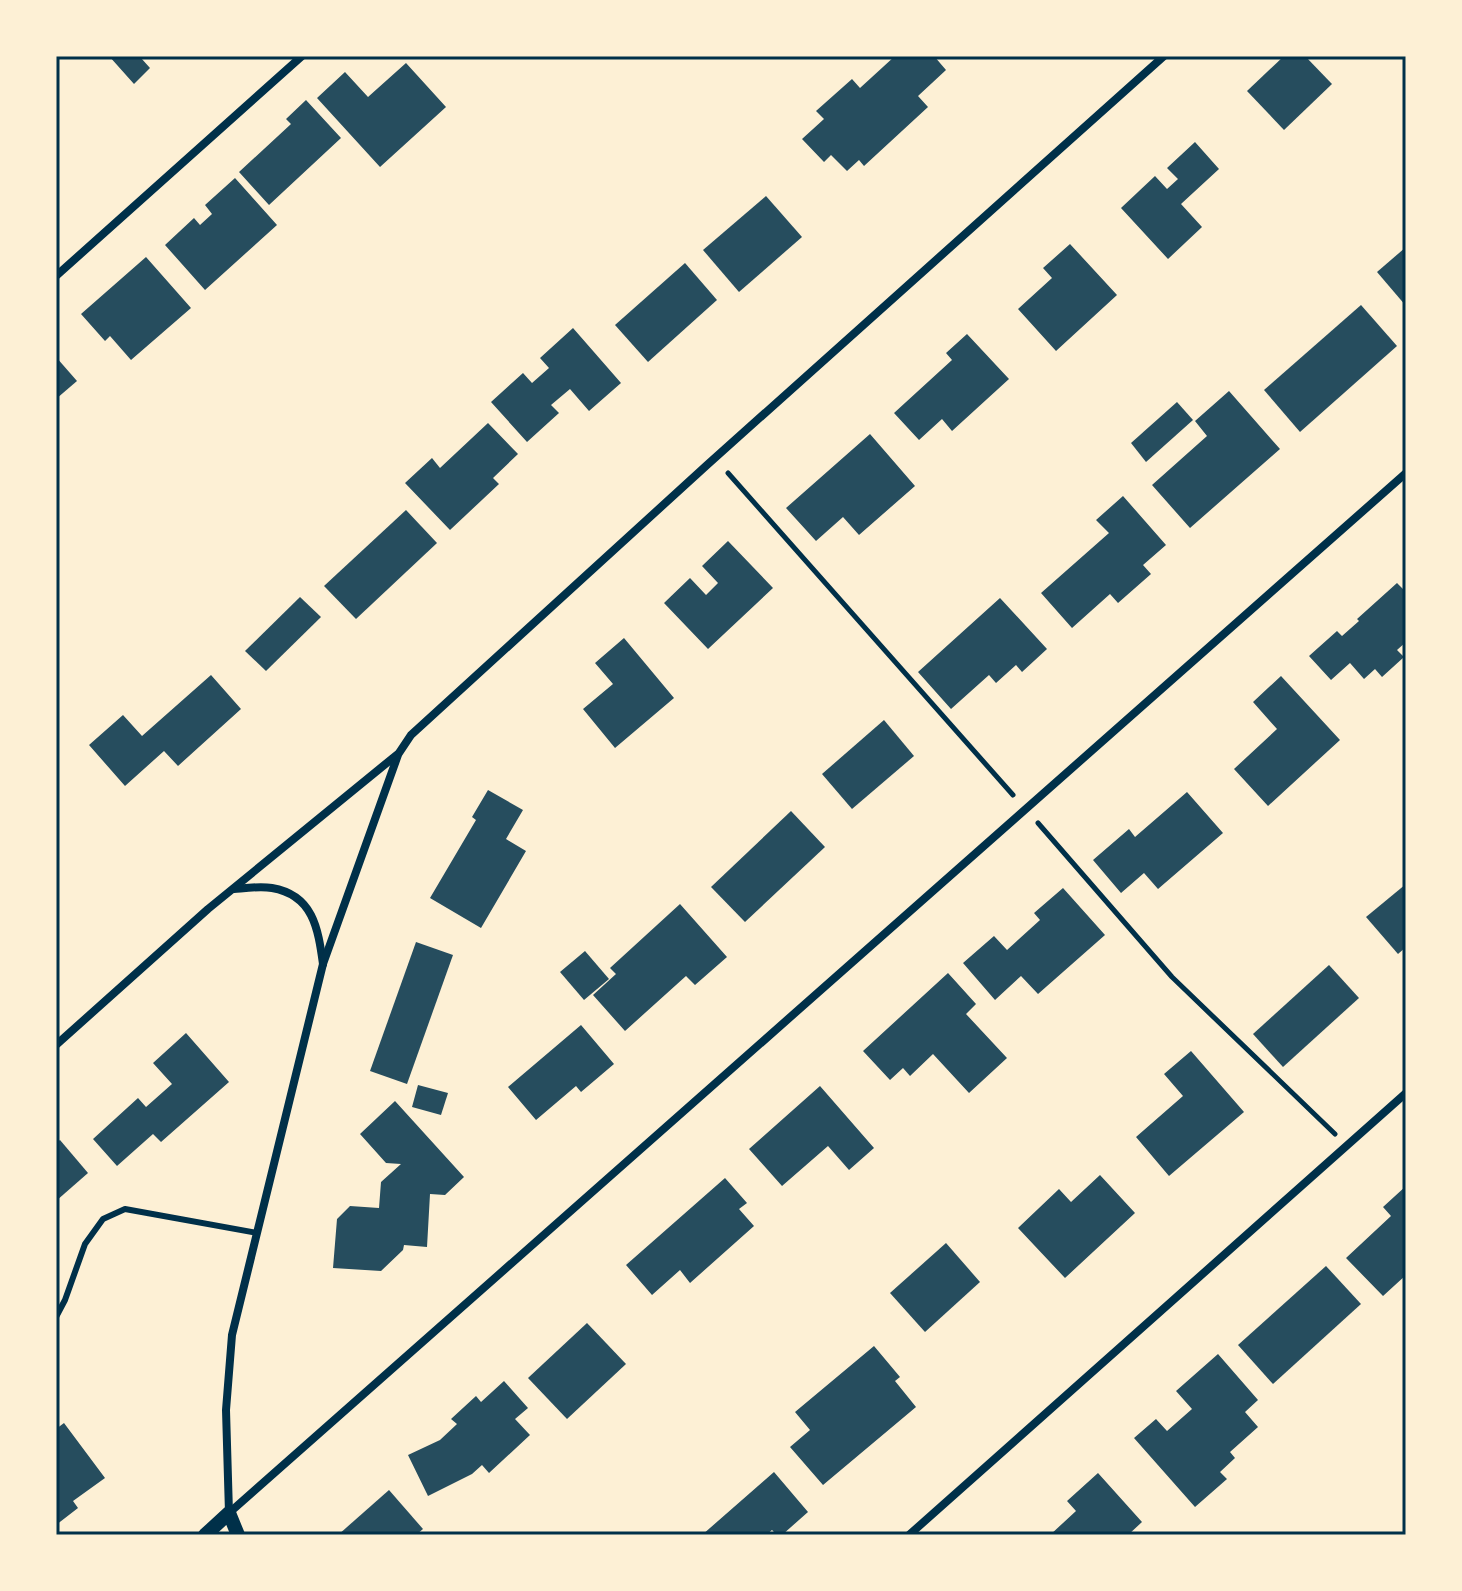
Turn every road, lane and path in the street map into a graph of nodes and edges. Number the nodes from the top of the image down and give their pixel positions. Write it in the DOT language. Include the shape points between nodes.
graph roads {
  1 [pos="302,56"];
  2 [pos="1164,56"];
  3 [pos="56,276"];
  4 [pos="714,458"];
  5 [pos="1406,473"];
  6 [pos="399,753"];
  7 [pos="1025,808"];
  8 [pos="232,889"];
  9 [pos="323,964"];
  10 [pos="56,1045"];
  11 [pos="1406,1093"];
  12 [pos="1347,1146"];
  13 [pos="257,1233"];
  14 [pos="56,1317"];
  15 [pos="229,1513"];
  16 [pos="205,1535"];
  17 [pos="238,1535"];
  18 [pos="909,1535"];
  1 -- 3 [label="street"];
  2 -- 4 [label="street"];
  4 -- 6 [label="street" via="411,735"];
  4 -- 7 [label="path"];
  5 -- 7 [label="street"];
  6 -- 8 [label="street"];
  6 -- 9 [label="street"];
  7 -- 12 [label="path" via="1172,977"];
  7 -- 15 [label="street"];
  8 -- 9 [label="street" via="270,887 293,894 318,929"];
  8 -- 10 [label="street"];
  9 -- 13 [label="street"];
  11 -- 12 [label="street"];
  12 -- 18 [label="street"];
  13 -- 14 [label="lane" via="125,1209 103,1219 85,1244"];
  13 -- 15 [label="street" via="232,1335 226,1410"];
  15 -- 16 [label="street"];
  15 -- 17 [label="street"];
}
